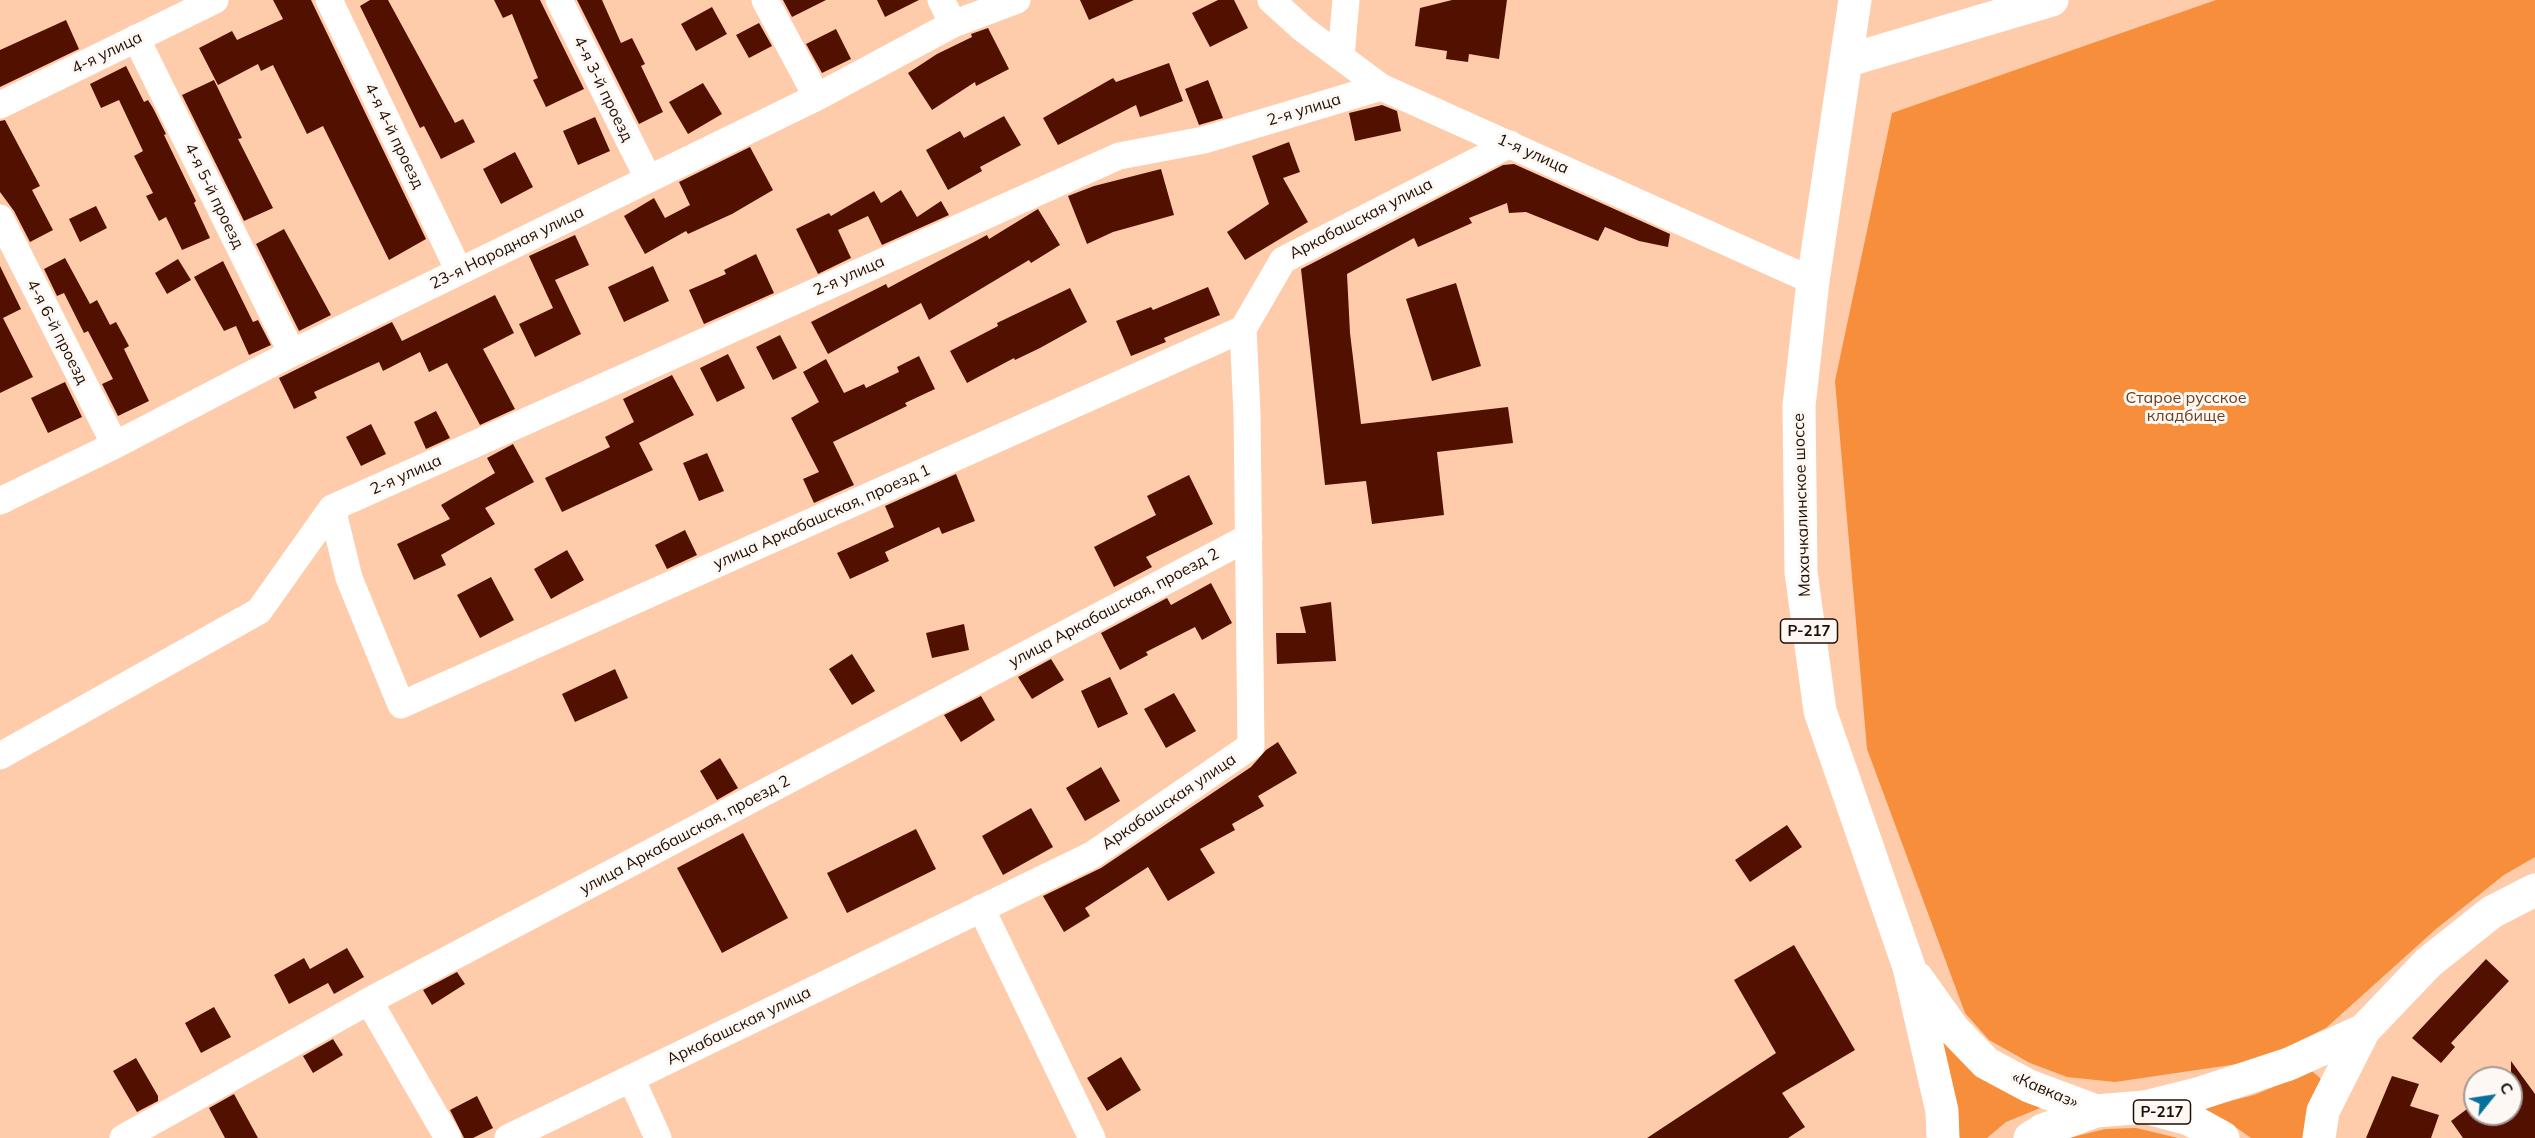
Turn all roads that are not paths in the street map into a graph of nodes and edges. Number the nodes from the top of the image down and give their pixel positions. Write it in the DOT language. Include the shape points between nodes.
graph roads {
  1 [pos="214,0"];
  2 [pos="329,0"];
  3 [pos="559,0"];
  4 [pos="765,0"];
  5 [pos="941,0"];
  6 [pos="1017,0"];
  7 [pos="1271,0"];
  8 [pos="1347,0"];
  9 [pos="1855,0"];
  10 [pos="2052,0"];
  11 [pos="953,24"];
  12 [pos="136,38"];
  13 [pos="1341,57"];
  14 [pos="1846,61"];
  15 [pos="1382,87"];
  16 [pos="817,98"];
  17 [pos="0,105"];
  18 [pos="1510,144"];
  19 [pos="648,178"];
  20 [pos="0,218"];
  21 [pos="459,272"];
  22 [pos="1814,281"];
  23 [pos="1244,329"];
  24 [pos="292,353"];
  25 [pos="115,445"];
  26 [pos="0,501"];
  27 [pos="332,508"];
  28 [pos="1249,537"];
  29 [pos="0,756"];
  30 [pos="2535,890"];
  31 [pos="981,908"];
  32 [pos="1909,967"];
  33 [pos="369,1001"];
  34 [pos="2364,1030"];
  35 [pos="631,1078"];
  36 [pos="2145,1107"];
  37 [pos="2096,1112"];
  38 [pos="123,1138"];
  39 [pos="448,1138"];
  40 [pos="508,1138"];
  41 [pos="658,1138"];
  42 [pos="1092,1138"];
  43 [pos="1943,1138"];
  44 [pos="2030,1138"];
  45 [pos="2223,1138"];
  46 [pos="2319,1138"];
  1 -- 12 [label="street, 4-я улица"];
  2 -- 21 [label="street, 4-я 4-й проезд"];
  3 -- 19 [label="street, 4-я 3-й проезд"];
  4 -- 16 [label="street"];
  5 -- 11 [label="street"];
  6 -- 11 [label="street, 23-я Народная улица"];
  7 -- 13 [label="street, 1-я улица"];
  8 -- 13 [label="street"];
  9 -- 14 [label="main road, Махачкалинское шоссе / Р-217"];
  10 -- 14 [label="main road"];
  11 -- 16 [label="street, 23-я Народная улица"];
  12 -- 17 [label="street, 4-я улица"];
  12 -- 24 [label="street, 4-я 5-й проезд"];
  13 -- 15 [label="street, 1-я улица"];
  14 -- 22 [label="main road, Махачкалинское шоссе / Р-217"];
  15 -- 18 [label="street, 1-я улица"];
  15 -- 27 [label="street, 2-я улица" via="1204,140 1119,156"];
  16 -- 19 [label="street, 23-я Народная улица"];
  18 -- 22 [label="street, 1-я улица"];
  18 -- 23 [label="street, Аркабашская улица" via="1283,260"];
  19 -- 21 [label="street, 23-я Народная улица"];
  20 -- 25 [label="street, 4-я 6-й проезд"];
  21 -- 24 [label="street, 23-я Народная улица"];
  22 -- 32 [label="main road, Махачкалинское шоссе / Р-217" via="1799,406 1801,572 1820,711"];
  23 -- 27 [label="street, улица Аркабашская, проезд 1" via="401,705 349,578"];
  23 -- 28 [label="street, Аркабашская улица"];
  24 -- 25 [label="street, 23-я Народная улица"];
  25 -- 26 [label="street, 23-я Народная улица"];
  27 -- 29 [label="street" via="259,611"];
  28 -- 31 [label="street, Аркабашская улица" via="1251,746 1092,855"];
  28 -- 33 [label="street, улица Аркабашская, проезд 2"];
  30 -- 34 [label="main road" via="2492,912 2429,962"];
  31 -- 35 [label="street, Аркабашская улица"];
  31 -- 42 [label="street"];
  32 -- 37 [label="main road, «Кавказ» / Р-217" via="1954,1030 1986,1063 2029,1086"];
  32 -- 43 [label="main road, Махачкалинское шоссе / Р-217" via="1942,1112"];
  33 -- 38 [label="street, улица Аркабашская, проезд 2"];
  33 -- 39 [label="street"];
  34 -- 36 [label="main road, Р-217" via="2289,1064"];
  34 -- 46 [label="main road" via="2323,1111"];
  35 -- 40 [label="street, Аркабашская улица"];
  35 -- 41 [label="street"];
  36 -- 37 [label="main road, «Кавказ» / Р-217"];
  36 -- 45 [label="main road, «Кавказ» / Р-217" via="2189,1119"];
  37 -- 44 [label="main road, Р-217"];
}
